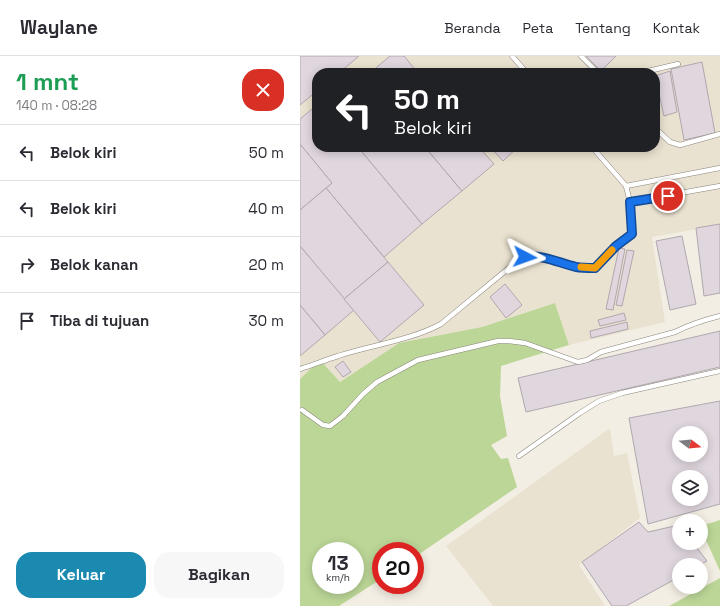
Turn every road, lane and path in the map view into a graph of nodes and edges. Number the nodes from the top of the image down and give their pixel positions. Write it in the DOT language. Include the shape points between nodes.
graph roads {
  1 [pos="512,56"];
  2 [pos="581,56"];
  3 [pos="678,64"];
  4 [pos="523,68"];
  5 [pos="593,68"];
  6 [pos="660,68"];
  7 [pos="660,133"];
  8 [pos="720,134"];
  9 [pos="596,152"];
  10 [pos="720,168"];
  11 [pos="626,186"];
  12 [pos="720,186"];
  13 [pos="630,202"];
  14 [pos="720,316"];
  15 [pos="300,369"];
  16 [pos="720,371"];
  17 [pos="302,410"];
  18 [pos="519,456"];
  1 -- 4 [label="lane"];
  2 -- 5 [label="lane"];
  3 -- 6 [label="lane"];
  7 -- 8 [label="lane" via="670,142 680,145"];
  9 -- 11 [label="lane"];
  10 -- 11 [label="lane"];
  11 -- 13 [label="lane"];
  12 -- 13 [label="lane"];
  13 -- 15 [label="lane" via="632,234 595,268 577,267 533,256 525,257 430,330 338,355"];
  14 -- 17 [label="lane" via="675,332 602,352 578,362 525,343 498,341 418,360 377,382 330,426 323,425"];
  16 -- 18 [label="lane" via="622,393 599,401"];
}
